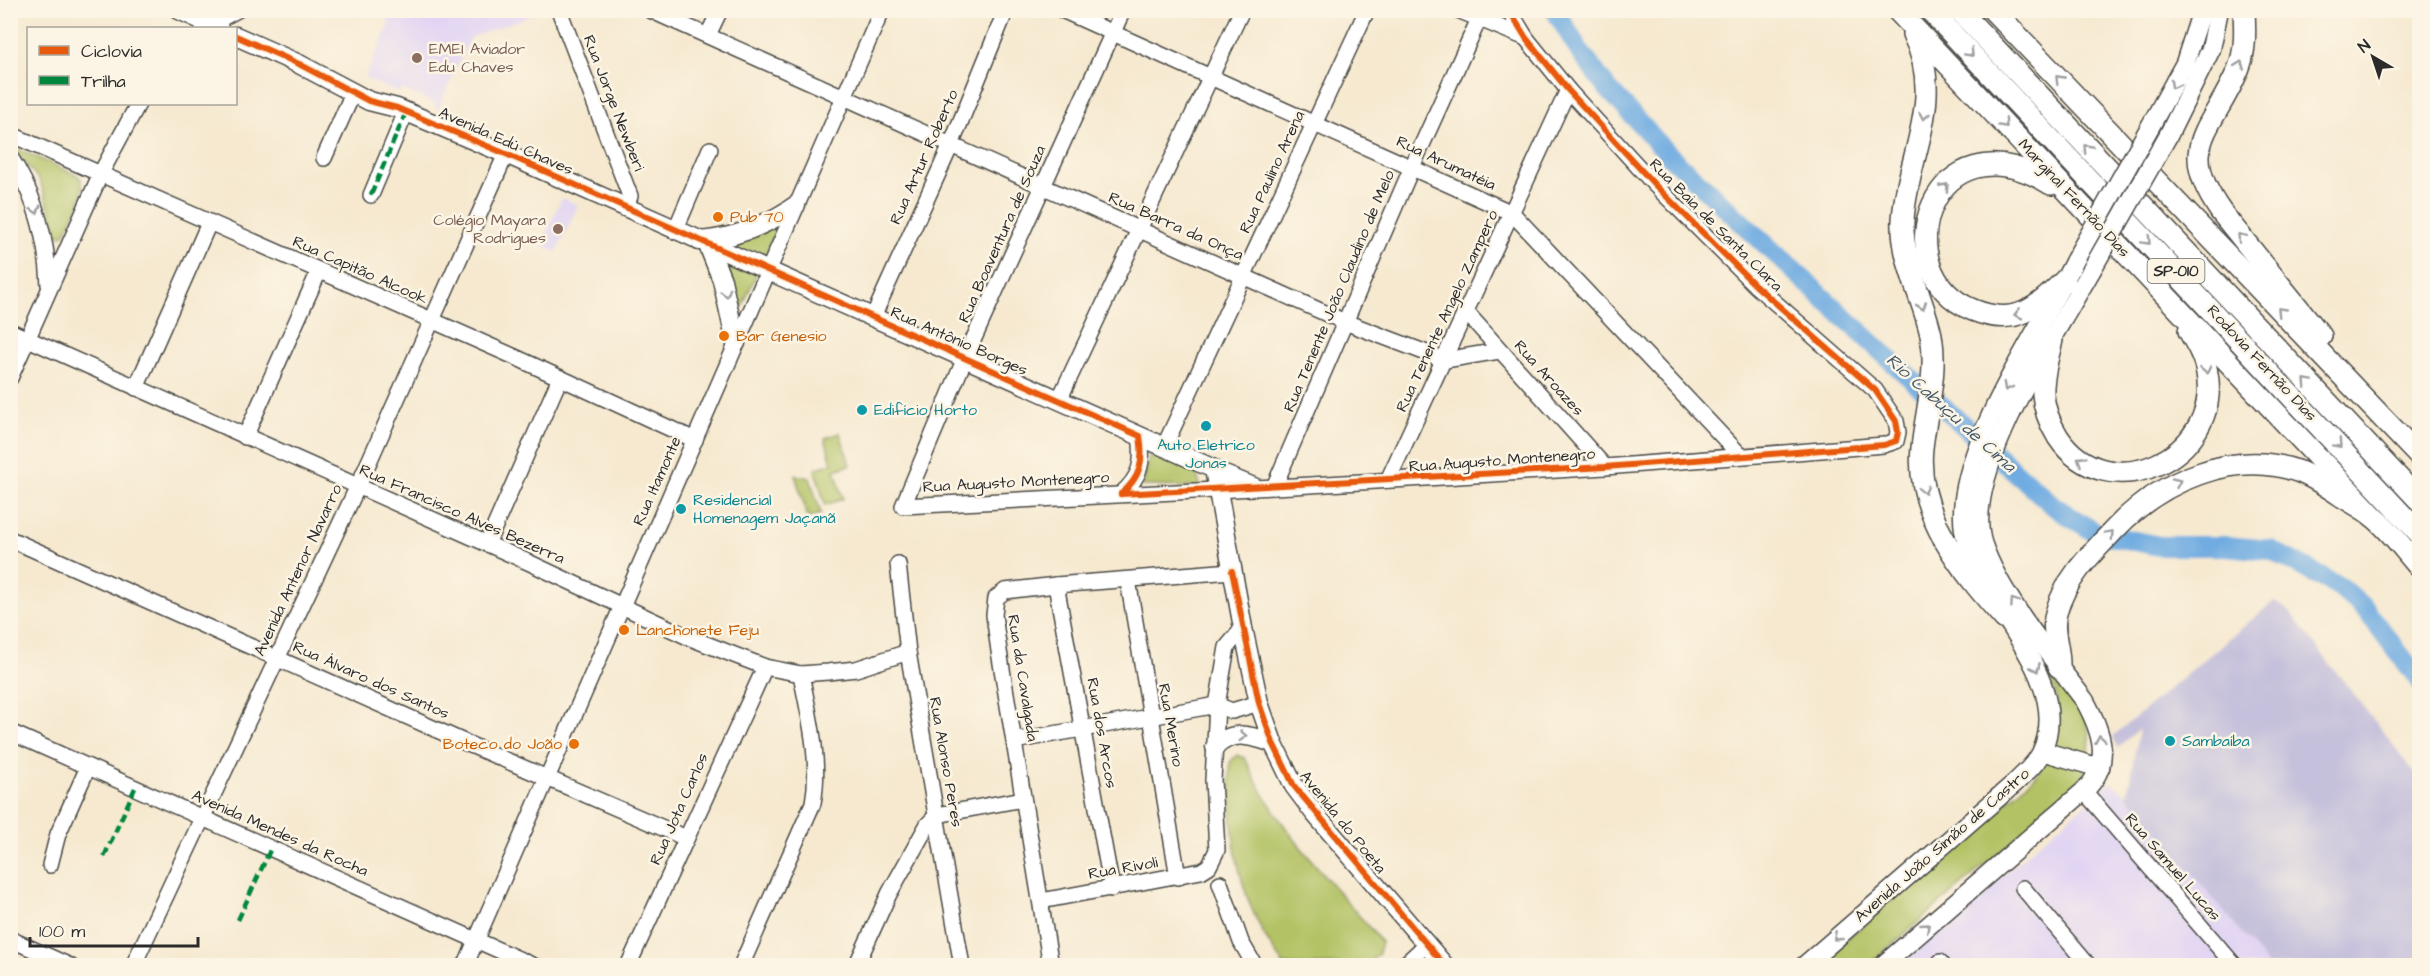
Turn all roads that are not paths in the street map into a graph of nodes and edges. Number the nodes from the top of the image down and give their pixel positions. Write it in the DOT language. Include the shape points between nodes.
graph roads {
  1 [pos="179,10"];
  2 [pos="237,10"];
  3 [pos="559,10"];
  4 [pos="650,10"];
  5 [pos="720,10"];
  6 [pos="882,10"];
  7 [pos="1006,10"];
  8 [pos="1062,10"];
  9 [pos="1123,10"];
  10 [pos="1242,10"];
  11 [pos="1367,10"];
  12 [pos="1458,10"];
  13 [pos="1509,10"];
  14 [pos="1930,10"];
  15 [pos="1959,10"];
  16 [pos="1992,10"];
  17 [pos="2202,10"];
  18 [pos="2219,10"];
  19 [pos="2244,10"];
  20 [pos="1481,15"];
  21 [pos="1902,15"];
  22 [pos="210,27"];
  23 [pos="1113,33"];
  24 [pos="708,35"];
  25 [pos="237,36"];
  26 [pos="1526,38"];
  27 [pos="299,64"];
  28 [pos="1211,77"];
  29 [pos="1568,90"];
  30 [pos="353,93"];
  31 [pos="844,97"];
  32 [pos="137,105"];
  33 [pos="402,110"];
  34 [pos="1314,123"];
  35 [pos="10,134"];
  36 [pos="951,145"];
  37 [pos="710,149"];
  38 [pos="506,154"];
  39 [pos="10,158"];
  40 [pos="324,158"];
  41 [pos="1412,167"];
  42 [pos="101,173"];
  43 [pos="1044,186"];
  44 [pos="371,195"];
  45 [pos="2072,196"];
  46 [pos="796,204"];
  47 [pos="626,209"];
  48 [pos="1512,213"];
  49 [pos="209,223"];
  50 [pos="675,231"];
  51 [pos="1138,231"];
  52 [pos="703,243"];
  53 [pos="767,270"];
  54 [pos="319,271"];
  55 [pos="1243,276"];
  56 [pos="2065,280"];
  57 [pos="49,290"];
  58 [pos="2170,300"];
  59 [pos="1467,313"];
  60 [pos="873,317"];
  61 [pos="430,321"];
  62 [pos="1345,322"];
  63 [pos="10,331"];
  64 [pos="28,339"];
  65 [pos="2052,340"];
  66 [pos="736,343"];
  67 [pos="1499,351"];
  68 [pos="965,358"];
  69 [pos="1445,360"];
  70 [pos="10,378"];
  71 [pos="560,378"];
  72 [pos="2350,384"];
  73 [pos="136,388"];
  74 [pos="1059,400"];
  75 [pos="1998,422"];
  76 [pos="1140,436"];
  77 [pos="245,437"];
  78 [pos="695,440"];
  79 [pos="1884,445"];
  80 [pos="1164,447"];
  81 [pos="1740,455"];
  82 [pos="2420,457"];
  83 [pos="1980,463"];
  84 [pos="1605,467"];
  85 [pos="1214,469"];
  86 [pos="1388,480"];
  87 [pos="357,486"];
  88 [pos="1268,488"];
  89 [pos="1217,490"];
  90 [pos="1121,494"];
  91 [pos="2420,501"];
  92 [pos="903,506"];
  93 [pos="2374,517"];
  94 [pos="2420,534"];
  95 [pos="10,539"];
  96 [pos="487,544"];
  97 [pos="898,564"];
  98 [pos="2420,568"];
  99 [pos="1232,571"];
  100 [pos="1128,580"];
  101 [pos="1056,585"];
  102 [pos="622,607"];
  103 [pos="2005,619"];
  104 [pos="1243,628"];
  105 [pos="908,652"];
  106 [pos="277,658"];
  107 [pos="2059,667"];
  108 [pos="765,668"];
  109 [pos="801,674"];
  110 [pos="1259,703"];
  111 [pos="1217,705"];
  112 [pos="1151,716"];
  113 [pos="1083,728"];
  114 [pos="10,732"];
  115 [pos="1014,741"];
  116 [pos="1273,743"];
  117 [pos="1215,747"];
  118 [pos="2042,751"];
  119 [pos="88,767"];
  120 [pos="2100,768"];
  121 [pos="547,778"];
  122 [pos="2084,791"];
  123 [pos="1023,799"];
  124 [pos="938,815"];
  125 [pos="203,818"];
  126 [pos="686,838"];
  127 [pos="50,865"];
  128 [pos="1178,877"];
  129 [pos="1220,883"];
  130 [pos="2023,888"];
  131 [pos="1112,889"];
  132 [pos="1041,901"];
  133 [pos="10,939"];
  134 [pos="476,940"];
  135 [pos="1427,944"];
  136 [pos="70,966"];
  137 [pos="133,966"];
  138 [pos="465,966"];
  139 [pos="534,966"];
  140 [pos="628,966"];
  141 [pos="741,966"];
  142 [pos="856,966"];
  143 [pos="962,966"];
  144 [pos="1051,966"];
  145 [pos="1256,966"];
  146 [pos="1403,966"];
  147 [pos="1445,966"];
  148 [pos="1804,966"];
  149 [pos="1882,966"];
  150 [pos="2089,966"];
  151 [pos="2235,966"];
  1 -- 22 [label="main road"];
  2 -- 22 [label="street"];
  3 -- 47 [label="street, Rua Jorge Newberi" via="630,196"];
  4 -- 24 [label="street, Rua Barra da Onça"];
  5 -- 24 [label="street"];
  6 -- 31 [label="street, Rua Itamonte"];
  7 -- 36 [label="street, Rua Artur Roberto"];
  8 -- 23 [label="street, Rua Arumatéia"];
  9 -- 23 [label="street, Rua Boaventura de Souza"];
  10 -- 28 [label="street"];
  11 -- 34 [label="street, Rua Paulino Arena"];
  12 -- 20 [label="street"];
  13 -- 26 [label="street, Rua Baia de Santa Clara"];
  14 -- 94 [label="highway, Rodovia Fernão Dias / SP-010, one-way"];
  91 -- 15 [label="highway, Rodovia Fernão Dias / SP-010, one-way"];
  72 -- 16 [label="highway, SP-010, one-way"];
  17 -- 56 [label="main road, Avenida João Simão de Castro, one-way, bridge" via="2185,63"];
  18 -- 65 [label="main road, Avenida João Simão de Castro, bridge" via="2211,49 2169,134"];
  72 -- 19 [label="highway, one-way" via="2347,369 2221,212 2207,192 2199,170 2201,138 2239,70"];
  20 -- 26 [label="street"];
  20 -- 41 [label="street, Rua Tenente João Claudino de Melo"];
  21 -- 45 [label="highway, Marginal Fernão Dias / SP-010, one-way"];
  21 -- 103 [label="highway, one-way" via="1922,51 1927,84 1921,133 1906,195 1904,233 1906,255 1931,336 1933,361 1922,477 1936,523 1960,566"];
  23 -- 28 [label="street, Rua Arumatéia"];
  23 -- 43 [label="street, Rua Boaventura de Souza"];
  24 -- 31 [label="street, Rua Barra da Onça"];
  25 -- 27 [label="main road, Avenida Edú Chaves"];
  26 -- 29 [label="street, Rua Baia de Santa Clara"];
  27 -- 30 [label="main road, Avenida Edú Chaves"];
  27 -- 33 [label="main road, Avenida Edú Chaves" via="341,76"];
  28 -- 34 [label="street, Rua Arumatéia"];
  28 -- 51 [label="street"];
  29 -- 48 [label="street, Rua Tenente Angelo Zampero"];
  29 -- 79 [label="street, Rua Baia de Santa Clara" via="1755,285 1880,397 1893,415 1898,432 1896,441"];
  30 -- 33 [label="main road, Avenida Edú Chaves"];
  30 -- 40 [label="street"];
  31 -- 36 [label="street, Rua Barra da Onça"];
  31 -- 46 [label="street, Rua Itamonte"];
  32 -- 42 [label="street"];
  33 -- 38 [label="main road, Avenida Edú Chaves"];
  33 -- 44 [label="street"];
  34 -- 41 [label="street, Rua Arumatéia"];
  34 -- 55 [label="street, Rua Paulino Arena"];
  35 -- 42 [label="street, Rua Capitão Alcook"];
  36 -- 43 [label="street, Rua Barra da Onça"];
  36 -- 60 [label="street, Rua Artur Roberto"];
  37 -- 50 [label="street"];
  38 -- 47 [label="main road, Avenida Edú Chaves"];
  38 -- 61 [label="street, Avenida Antenor Navarro"];
  39 -- 57 [label="street, one-way" via="35,204 48,258"];
  41 -- 48 [label="street, Rua Arumatéia"];
  41 -- 62 [label="street, Rua Tenente João Claudino de Melo"];
  42 -- 49 [label="street, Rua Capitão Alcook"];
  42 -- 57 [label="street"];
  43 -- 51 [label="street, Rua Barra da Onça"];
  43 -- 68 [label="street, Rua Boaventura de Souza"];
  56 -- 45 [label="highway, one-way" via="2028,312 2000,317 1983,314 1965,307 1941,286 1927,259 1925,236 1927,218 1937,198 1970,168 1998,163 2015,166"];
  45 -- 58 [label="highway, Marginal Fernão Dias / SP-010"];
  46 -- 52 [label="main road" via="777,219 745,233"];
  46 -- 53 [label="street, Rua Itamonte"];
  47 -- 50 [label="main road, Avenida Edú Chaves"];
  48 -- 59 [label="street, Rua Tenente Angelo Zampero"];
  48 -- 81 [label="street, Rua Arumatéia"];
  49 -- 54 [label="street, Rua Capitão Alcook"];
  49 -- 73 [label="street"];
  50 -- 52 [label="main road, Avenida Edú Chaves"];
  51 -- 55 [label="street, Rua Barra da Onça"];
  51 -- 74 [label="street"];
  52 -- 53 [label="main road, Avenida Edú Chaves"];
  52 -- 66 [label="main road, one-way" via="722,280"];
  53 -- 60 [label="main road, Rua Antônio Borges"];
  53 -- 66 [label="street, Rua Itamonte"];
  54 -- 61 [label="street, Rua Capitão Alcook"];
  54 -- 77 [label="street"];
  55 -- 62 [label="street, Rua Barra da Onça"];
  55 -- 80 [label="street, Rua Paulino Arena"];
  56 -- 75 [label="main road, Avenida João Simão de Castro, one-way"];
  57 -- 64 [label="street"];
  58 -- 65 [label="highway, one-way" via="2201,351 2208,391 2205,410 2190,439 2176,454 2146,470 2112,472 2095,468 2065,447 2046,412 2043,394"];
  58 -- 93 [label="highway, Marginal Fernão Dias / SP-010"];
  59 -- 67 [label="street, Rua Aroazes"];
  59 -- 69 [label="street, Rua Tenente Angelo Zampero"];
  60 -- 68 [label="main road, Rua Antônio Borges"];
  61 -- 71 [label="street, Rua Capitão Alcook"];
  61 -- 87 [label="street, Avenida Antenor Navarro"];
  62 -- 69 [label="street, Rua Barra da Onça"];
  62 -- 88 [label="street, Rua Tenente João Claudino de Melo"];
  63 -- 64 [label="street, Rua Francisco Alves Bezerra"];
  64 -- 70 [label="street"];
  64 -- 73 [label="street, Rua Francisco Alves Bezerra"];
  65 -- 75 [label="main road, Avenida João Simão de Castro"];
  66 -- 78 [label="street, Rua Itamonte"];
  67 -- 69 [label="street"];
  67 -- 84 [label="street, Rua Aroazes"];
  68 -- 74 [label="main road, Rua Antônio Borges"];
  68 -- 92 [label="street, Rua Boaventura de Souza"];
  69 -- 86 [label="street, Rua Tenente Angelo Zampero"];
  71 -- 78 [label="street, Rua Capitão Alcook"];
  71 -- 96 [label="street"];
  72 -- 82 [label="highway, SP-010"];
  73 -- 77 [label="street, Rua Francisco Alves Bezerra"];
  74 -- 76 [label="main road, Rua Antônio Borges"];
  75 -- 83 [label="main road, Avenida João Simão de Castro"];
  76 -- 80 [label="main road, Rua Antônio Borges"];
  76 -- 90 [label="street" via="1140,473"];
  77 -- 87 [label="street, Rua Francisco Alves Bezerra"];
  78 -- 102 [label="street, Rua Itamonte"];
  79 -- 81 [label="street, Rua Augusto Montenegro"];
  80 -- 85 [label="main road, Rua Antônio Borges"];
  81 -- 84 [label="street, Rua Augusto Montenegro"];
  83 -- 103 [label="main road, Avenida João Simão de Castro" via="1964,493 1965,531 1979,572"];
  107 -- 83 [label="main road, Avenida João Simão de Castro, one-way" via="1997,577 1982,542 1978,516"];
  84 -- 86 [label="street, Rua Augusto Montenegro"];
  85 -- 88 [label="street, Rua Antônio Borges"];
  85 -- 89 [label="main road, Avenida do Poeta"];
  86 -- 88 [label="street, Rua Augusto Montenegro"];
  87 -- 96 [label="street, Rua Francisco Alves Bezerra"];
  87 -- 106 [label="street, Avenida Antenor Navarro"];
  88 -- 89 [label="street, Rua Augusto Montenegro"];
  89 -- 90 [label="street, Rua Augusto Montenegro"];
  89 -- 99 [label="main road, Avenida do Poeta"];
  90 -- 92 [label="street, Rua Augusto Montenegro"];
  93 -- 98 [label="highway, Marginal Fernão Dias"];
  107 -- 93 [label="highway, one-way" via="2060,654 2053,631 2055,615 2070,580 2128,514 2156,493 2191,476 2234,467 2267,466 2300,472"];
  95 -- 106 [label="street, Rua Álvaro dos Santos"];
  96 -- 102 [label="street, Rua Francisco Alves Bezerra"];
  97 -- 105 [label="street, Rua Alonso Peres"];
  99 -- 100 [label="street, Rua da Cavalgada"];
  99 -- 104 [label="main road, Avenida do Poeta"];
  100 -- 101 [label="street, Rua da Cavalgada"];
  100 -- 112 [label="street, Rua Merino"];
  101 -- 113 [label="street, Rua dos Arcos"];
  101 -- 115 [label="street, Rua da Cavalgada" via="1005,591 994,605"];
  102 -- 108 [label="street, Rua Francisco Alves Bezerra"];
  102 -- 121 [label="street, Rua Itamonte"];
  103 -- 118 [label="main road, Avenida João Simão de Castro, one-way" via="2028,652 2044,690 2049,710"];
  104 -- 110 [label="main road, Avenida do Poeta"];
  104 -- 111 [label="street" via="1227,647"];
  105 -- 109 [label="street, Rua Francisco Alves Bezerra" via="856,669"];
  105 -- 124 [label="street, Rua Alonso Peres"];
  106 -- 121 [label="street, Rua Álvaro dos Santos"];
  106 -- 125 [label="street, Avenida Antenor Navarro"];
  120 -- 107 [label="main road, Avenida João Simão de Castro, one-way" via="2101,738 2096,722"];
  108 -- 109 [label="street, Rua Francisco Alves Bezerra"];
  108 -- 126 [label="street, Rua Jota Carlos"];
  109 -- 141 [label="street" via="815,755 817,781 813,803"];
  110 -- 111 [label="street" via="1232,711"];
  110 -- 116 [label="main road, Avenida do Poeta"];
  111 -- 112 [label="street"];
  111 -- 117 [label="street"];
  112 -- 113 [label="street"];
  112 -- 128 [label="street, Rua Merino"];
  113 -- 115 [label="street"];
  113 -- 131 [label="street, Rua dos Arcos"];
  114 -- 119 [label="street, Avenida Mendes da Rocha"];
  115 -- 123 [label="street, Rua da Cavalgada"];
  117 -- 116 [label="main road, one-way" via="1233,735"];
  116 -- 135 [label="main road, Avenida do Poeta" via="1294,786 1315,814"];
  117 -- 128 [label="street, Rua Rivoli" via="1218,850 1209,866"];
  118 -- 120 [label="main road"];
  118 -- 148 [label="main road, Avenida João Simão de Castro, one-way" via="2005,792"];
  119 -- 125 [label="street, Avenida Mendes da Rocha"];
  119 -- 127 [label="street" via="58,834"];
  120 -- 122 [label="main road"];
  121 -- 126 [label="street, Rua Álvaro dos Santos"];
  121 -- 134 [label="street, Rua Itamonte"];
  149 -- 122 [label="main road, one-way"];
  122 -- 151 [label="street, Rua Samuel Lucas"];
  123 -- 124 [label="street"];
  123 -- 132 [label="street, Rua da Cavalgada"];
  124 -- 142 [label="street" via="918,837"];
  124 -- 143 [label="street, Rua Alonso Peres"];
  125 -- 134 [label="street, Avenida Mendes da Rocha"];
  125 -- 137 [label="street, Avenida Antenor Navarro"];
  126 -- 140 [label="street, Rua Jota Carlos"];
  128 -- 131 [label="street, Rua Rivoli"];
  129 -- 145 [label="street" via="1241,942"];
  130 -- 150 [label="street"];
  131 -- 132 [label="street, Rua Rivoli"];
  132 -- 144 [label="street, Rua da Cavalgada"];
  133 -- 136 [label="street"];
  134 -- 138 [label="street, Rua Itamonte"];
  134 -- 139 [label="street, Avenida Mendes da Rocha"];
  135 -- 146 [label="street"];
  135 -- 147 [label="main road, Avenida do Poeta"];
}
